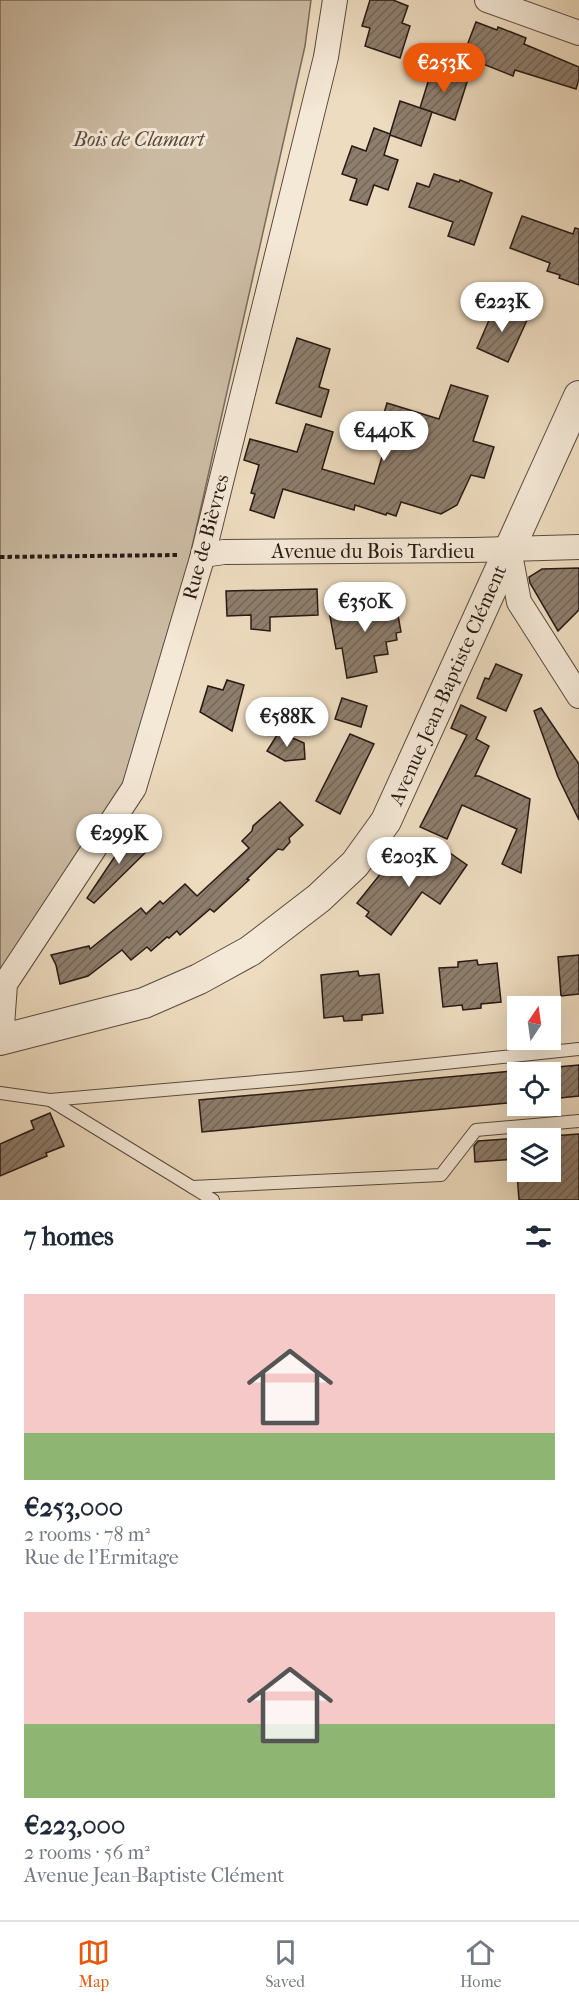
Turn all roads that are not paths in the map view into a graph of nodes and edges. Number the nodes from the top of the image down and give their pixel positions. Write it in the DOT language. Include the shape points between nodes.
graph roads {
  1 [pos="335,0"];
  2 [pos="487,0"];
  3 [pos="579,33"];
  4 [pos="579,396"];
  5 [pos="579,547"];
  6 [pos="509,549"];
  7 [pos="203,555"];
  8 [pos="579,696"];
  9 [pos="1,1040"];
  10 [pos="579,1049"];
  11 [pos="0,1093"];
  12 [pos="50,1100"];
  13 [pos="579,1121"];
  14 [pos="192,1187"];
  15 [pos="213,1200"];
  1 -- 7 [label="street, Rue de Bièvres" via="326,57"];
  2 -- 3 [label="street"];
  4 -- 6 [label="street, Avenue Jean-Baptiste Clément"];
  5 -- 6 [label="street, Avenue du Bois Tardieu"];
  6 -- 7 [label="street, Avenue du Bois Tardieu"];
  6 -- 8 [label="street" via="519,602"];
  6 -- 9 [label="street, Avenue Jean-Baptiste Clément" via="386,822 348,871 250,951 199,979 144,1003"];
  7 -- 9 [label="street, Rue de Bièvres" via="134,788 5,984"];
  10 -- 12 [label="lane"];
  11 -- 12 [label="lane"];
  12 -- 14 [label="lane"];
  13 -- 14 [label="lane" via="476,1130 441,1175"];
  14 -- 15 [label="lane"];
}
